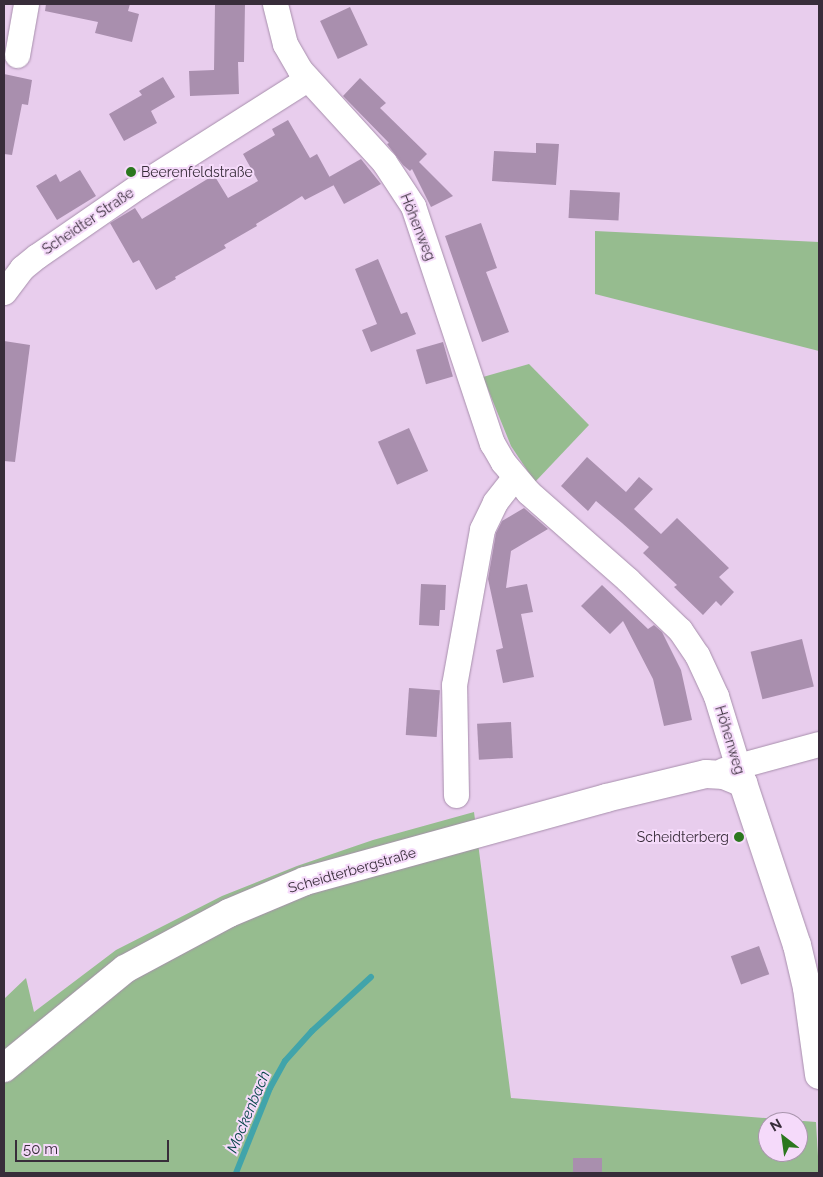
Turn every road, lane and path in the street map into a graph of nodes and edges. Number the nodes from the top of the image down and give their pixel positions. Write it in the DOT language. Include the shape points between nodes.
graph roads {
  1 [pos="26,4"];
  2 [pos="275,4"];
  3 [pos="17,55"];
  4 [pos="307,79"];
  5 [pos="4,292"];
  6 [pos="514,478"];
  7 [pos="819,744"];
  8 [pos="741,774"];
  9 [pos="456,795"];
  10 [pos="4,1068"];
  11 [pos="819,1075"];
  1 -- 3 [label="street"];
  2 -- 4 [label="street, Höhenweg" via="291,58"];
  4 -- 5 [label="street, Scheidter Straße" via="140,185 37,256 22,268"];
  4 -- 6 [label="street, Höhenweg" via="384,162 413,206 492,443"];
  6 -- 8 [label="street, Höhenweg" via="680,630 706,672"];
  6 -- 9 [label="street" via="495,502 482,529 454,685"];
  7 -- 8 [label="street"];
  8 -- 10 [label="street, Scheidterbergstraße" via="706,774 606,798 305,881 230,913 125,969"];
  8 -- 11 [label="street, Höhenweg" via="797,946 807,988"];
}
